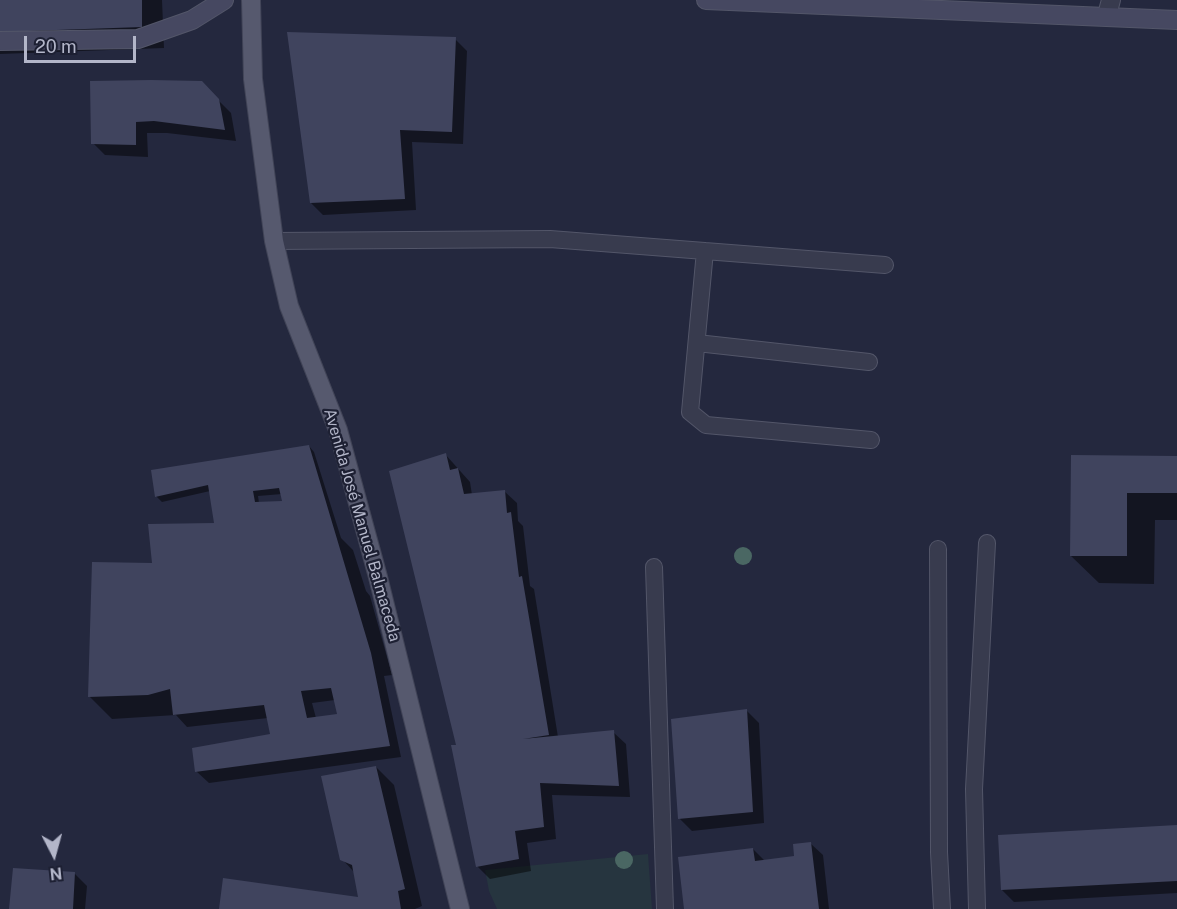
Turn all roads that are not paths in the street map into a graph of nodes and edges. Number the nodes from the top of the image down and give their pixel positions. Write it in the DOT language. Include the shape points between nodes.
graph roads {
  1 [pos="224,0"];
  2 [pos="251,0"];
  3 [pos="706,0"];
  4 [pos="919,5"];
  5 [pos="1109,8"];
  6 [pos="1177,20"];
  7 [pos="0,41"];
  8 [pos="274,241"];
  9 [pos="705,252"];
  10 [pos="885,265"];
  11 [pos="697,344"];
  12 [pos="869,362"];
  13 [pos="871,440"];
  14 [pos="987,543"];
  15 [pos="938,549"];
  16 [pos="654,567"];
  17 [pos="460,909"];
  18 [pos="665,909"];
  19 [pos="942,909"];
  20 [pos="977,909"];
  1 -- 7 [label="main road" via="192,20 138,39"];
  2 -- 8 [label="main road, Avenida José Manuel Balmaceda" via="253,79"];
  3 -- 4 [label="main road"];
  4 -- 5 [label="main road"];
  5 -- 6 [label="main road"];
  8 -- 9 [label="lane" via="550,239"];
  8 -- 17 [label="main road, Avenida José Manuel Balmaceda" via="289,306 338,430"];
  9 -- 10 [label="lane"];
  9 -- 11 [label="lane"];
  11 -- 12 [label="lane"];
  11 -- 13 [label="lane" via="690,412 706,425"];
  14 -- 20 [label="lane" via="974,789"];
  15 -- 19 [label="lane"];
  16 -- 18 [label="lane"];
}
